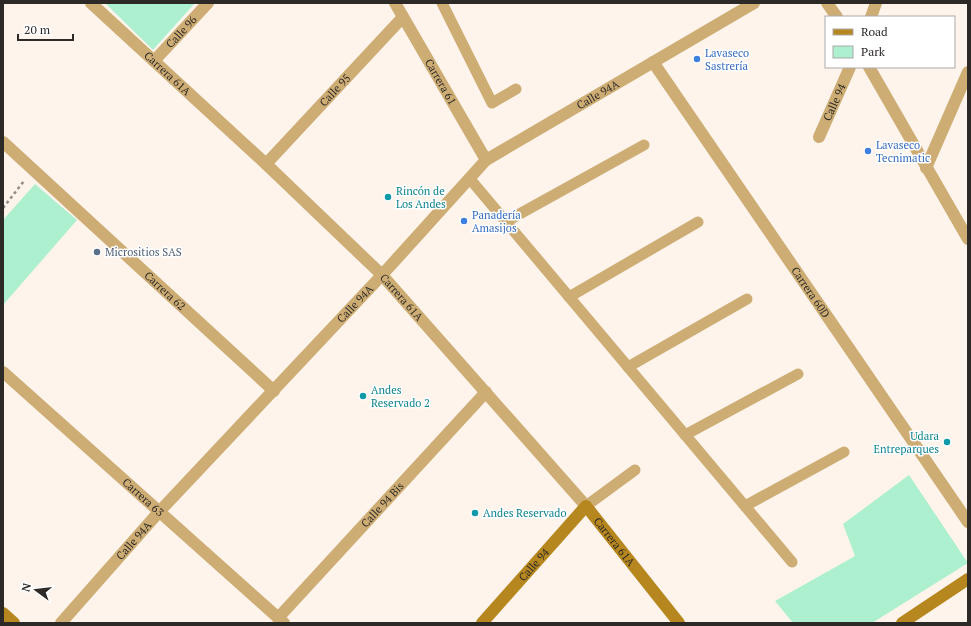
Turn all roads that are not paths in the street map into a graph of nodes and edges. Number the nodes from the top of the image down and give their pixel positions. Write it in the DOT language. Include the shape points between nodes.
graph roads {
  1 [pos="91,3"];
  2 [pos="208,3"];
  3 [pos="395,3"];
  4 [pos="442,3"];
  5 [pos="754,3"];
  6 [pos="827,3"];
  7 [pos="876,3"];
  8 [pos="836,16"];
  9 [pos="871,16"];
  10 [pos="403,17"];
  11 [pos="154,61"];
  12 [pos="653,62"];
  13 [pos="850,68"];
  14 [pos="869,68"];
  15 [pos="968,72"];
  16 [pos="516,89"];
  17 [pos="819,137"];
  18 [pos="3,142"];
  19 [pos="644,145"];
  20 [pos="486,160"];
  21 [pos="266,164"];
  22 [pos="926,168"];
  23 [pos="470,179"];
  24 [pos="505,222"];
  25 [pos="698,222"];
  26 [pos="968,239"];
  27 [pos="382,275"];
  28 [pos="569,297"];
  29 [pos="747,299"];
  30 [pos="628,367"];
  31 [pos="3,372"];
  32 [pos="798,374"];
  33 [pos="274,391"];
  34 [pos="486,392"];
  35 [pos="685,436"];
  36 [pos="844,452"];
  37 [pos="635,470"];
  38 [pos="586,506"];
  39 [pos="745,506"];
  40 [pos="158,513"];
  41 [pos="968,522"];
  42 [pos="792,562"];
  43 [pos="968,579"];
  44 [pos="3,613"];
  45 [pos="281,620"];
  46 [pos="14,623"];
  47 [pos="61,623"];
  48 [pos="482,623"];
  49 [pos="679,623"];
  50 [pos="902,623"];
  1 -- 11 [label="street, Carrera 61A"];
  2 -- 11 [label="street, Calle 96"];
  3 -- 10 [label="street, Carrera 61"];
  4 -- 16 [label="lane" via="492,103"];
  5 -- 12 [label="street, Calle 94A"];
  6 -- 8 [label="street"];
  7 -- 9 [label="street"];
  10 -- 20 [label="street, Carrera 61"];
  10 -- 21 [label="street, Calle 95"];
  11 -- 21 [label="street, Carrera 61A"];
  12 -- 20 [label="street, Calle 94A"];
  12 -- 41 [label="street, Carrera 60D"];
  13 -- 17 [label="street, Calle 94"];
  14 -- 22 [label="street"];
  15 -- 22 [label="street"];
  18 -- 33 [label="street, Carrera 62"];
  19 -- 24 [label="lane"];
  20 -- 23 [label="street, Calle 94A"];
  21 -- 27 [label="street, Carrera 61A"];
  22 -- 26 [label="street"];
  23 -- 24 [label="lane"];
  23 -- 27 [label="street, Calle 94A"];
  24 -- 28 [label="lane"];
  25 -- 28 [label="lane"];
  27 -- 33 [label="street, Calle 94A"];
  27 -- 34 [label="street, Carrera 61A"];
  28 -- 30 [label="lane"];
  29 -- 30 [label="lane"];
  30 -- 35 [label="lane"];
  31 -- 40 [label="street, Carrera 63"];
  32 -- 35 [label="lane"];
  33 -- 40 [label="street, Calle 94A"];
  34 -- 38 [label="street, Carrera 61A"];
  34 -- 45 [label="street, Calle 94 Bis"];
  35 -- 39 [label="lane"];
  36 -- 39 [label="lane"];
  37 -- 38 [label="lane"];
  38 -- 48 [label="street, Calle 94"];
  38 -- 49 [label="street, Carrera 61A"];
  39 -- 42 [label="lane"];
  40 -- 45 [label="street, Carrera 63"];
  40 -- 47 [label="street, Calle 94A"];
  43 -- 50 [label="street"];
  44 -- 46 [label="street"];
}
